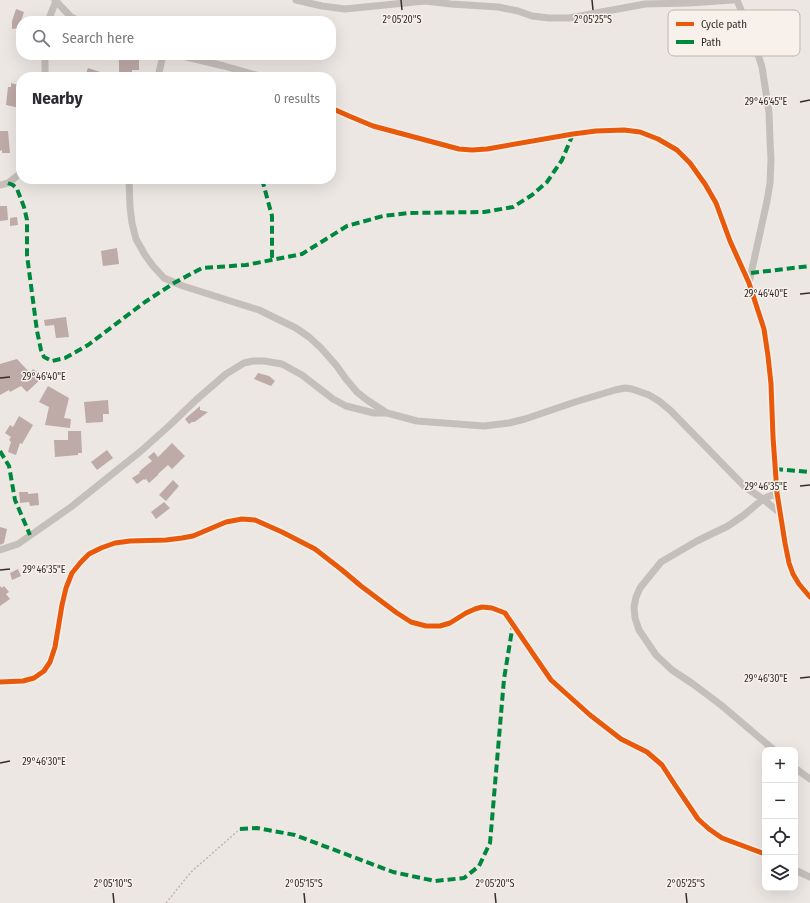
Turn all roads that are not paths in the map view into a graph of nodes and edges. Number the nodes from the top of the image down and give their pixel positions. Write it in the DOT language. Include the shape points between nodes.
graph roads {
  1 [pos="55,0"];
  2 [pos="296,0"];
  3 [pos="425,0"];
  4 [pos="734,0"];
  5 [pos="737,0"];
  6 [pos="708,1"];
  7 [pos="741,10"];
  8 [pos="50,16"];
  9 [pos="70,16"];
  10 [pos="759,56"];
  11 [pos="45,60"];
  12 [pos="162,60"];
  13 [pos="199,60"];
  14 [pos="45,72"];
  15 [pos="159,72"];
  16 [pos="245,72"];
  17 [pos="336,110"];
  18 [pos="16,176"];
  19 [pos="130,184"];
  20 [pos="0,185"];
  21 [pos="749,283"];
  22 [pos="387,414"];
  23 [pos="777,493"];
  24 [pos="763,499"];
  25 [pos="780,513"];
  26 [pos="0,550"];
  27 [pos="810,597"];
  28 [pos="0,682"];
  29 [pos="770,747"];
  30 [pos="798,770"];
  31 [pos="810,780"];
  32 [pos="762,853"];
  33 [pos="798,871"];
  34 [pos="810,877"];
  1 -- 8 [label="street"];
  1 -- 9 [label="street"];
  2 -- 3 [label="street" via="345,8"];
  3 -- 6 [label="street" via="498,7 549,18 569,18 645,4"];
  4 -- 6 [label="street"];
  5 -- 7 [label="street"];
  10 -- 21 [label="street" via="769,112 770,183"];
  11 -- 14 [label="street"];
  12 -- 15 [label="street"];
  13 -- 16 [label="street"];
  17 -- 21 [label="street" via="373,126 459,149 486,149 596,131 640,132 658,139 677,150 705,184 716,203"];
  18 -- 20 [label="street"];
  19 -- 22 [label="street" via="130,207 136,239 145,255 164,278 259,310 296,328 321,348 357,392"];
  21 -- 23 [label="street" via="764,328 768,356"];
  22 -- 24 [label="street" via="417,421 484,426 525,419 615,390 632,389 649,395 671,411 745,488"];
  22 -- 26 [label="street" via="346,406 282,364 264,360 244,363 226,374 141,451 71,507 18,544"];
  23 -- 24 [label="street"];
  23 -- 25 [label="street"];
  24 -- 25 [label="street"];
  24 -- 29 [label="street" via="728,526 661,562 640,588 634,607 638,630 656,655"];
  25 -- 27 [label="street" via="789,563 799,584"];
  28 -- 32 [label="street" via="23,681 34,678 44,671 55,647 69,580 89,554 115,543 182,538 194,536 226,522 255,520 315,549 411,622 440,626 482,607 505,613 551,680 590,716 621,739 647,752 662,765 698,819 722,838"];
  30 -- 31 [label="street"];
  33 -- 34 [label="street"];
}
